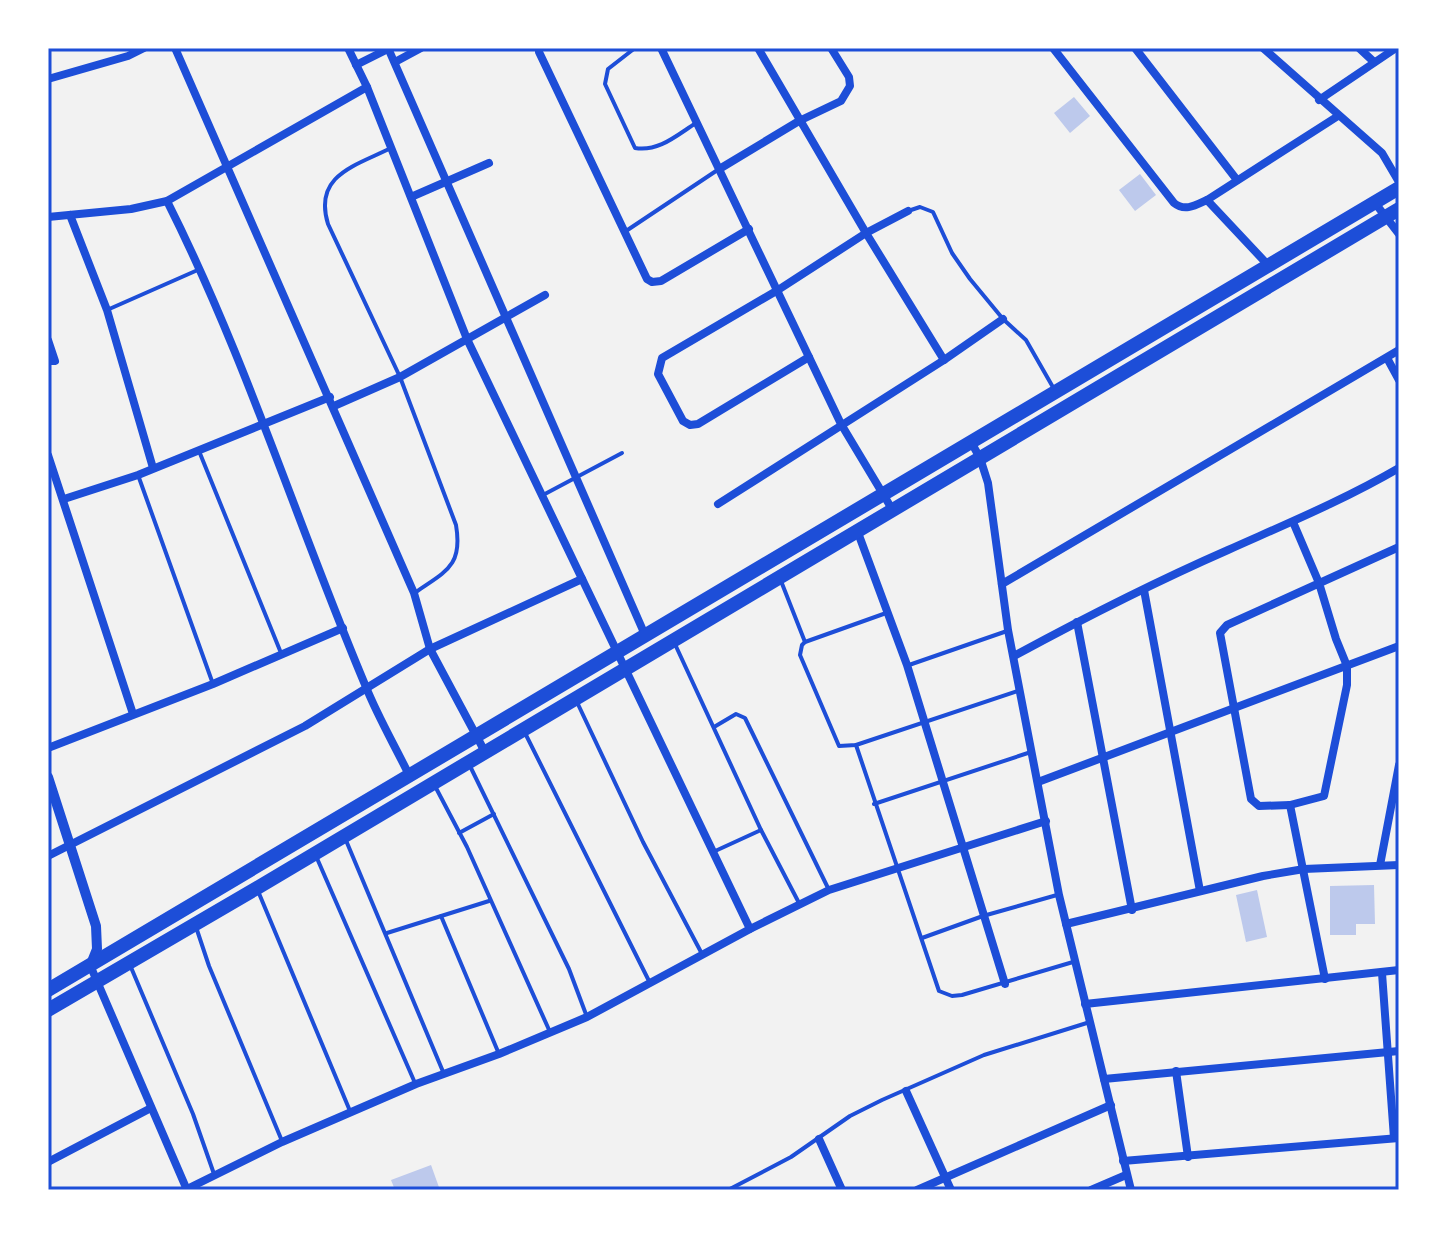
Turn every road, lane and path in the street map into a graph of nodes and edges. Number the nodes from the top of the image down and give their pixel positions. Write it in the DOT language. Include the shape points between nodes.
graph roads {
  1 [pos="144,48"];
  2 [pos="175,48"];
  3 [pos="348,48"];
  4 [pos="388,48"];
  5 [pos="421,48"];
  6 [pos="539,48"];
  7 [pos="635,48"];
  8 [pos="661,48"];
  9 [pos="758,48"];
  10 [pos="831,48"];
  11 [pos="1053,48"];
  12 [pos="1135,48"];
  13 [pos="1263,48"];
  14 [pos="1359,48"];
  15 [pos="1396,48"];
  16 [pos="395,62"];
  17 [pos="1374,62"];
  18 [pos="356,65"];
  19 [pos="48,79"];
  20 [pos="367,87"];
  21 [pos="1319,100"];
  22 [pos="1338,116"];
  23 [pos="799,121"];
  24 [pos="698,122"];
  25 [pos="391,148"];
  26 [pos="489,163"];
  27 [pos="229,167"];
  28 [pos="721,168"];
  29 [pos="1237,180"];
  30 [pos="447,182"];
  31 [pos="1399,185"];
  32 [pos="411,197"];
  33 [pos="1207,200"];
  34 [pos="167,201"];
  35 [pos="1375,203"];
  36 [pos="1399,209"];
  37 [pos="908,211"];
  38 [pos="70,215"];
  39 [pos="48,217"];
  40 [pos="1385,217"];
  41 [pos="749,229"];
  42 [pos="624,232"];
  43 [pos="866,233"];
  44 [pos="1399,234"];
  45 [pos="1268,265"];
  46 [pos="201,269"];
  47 [pos="778,290"];
  48 [pos="545,295"];
  49 [pos="107,310"];
  50 [pos="507,317"];
  51 [pos="1003,319"];
  52 [pos="467,339"];
  53 [pos="48,340"];
  54 [pos="1399,350"];
  55 [pos="809,357"];
  56 [pos="1387,358"];
  57 [pos="944,360"];
  58 [pos="48,361"];
  59 [pos="400,377"];
  60 [pos="1399,380"];
  61 [pos="1056,391"];
  62 [pos="330,397"];
  63 [pos="334,406"];
  64 [pos="841,424"];
  65 [pos="265,425"];
  66 [pos="971,442"];
  67 [pos="199,451"];
  68 [pos="622,453"];
  69 [pos="48,455"];
  70 [pos="980,458"];
  71 [pos="153,468"];
  72 [pos="1399,468"];
  73 [pos="138,475"];
  74 [pos="575,477"];
  75 [pos="883,494"];
  76 [pos="542,495"];
  77 [pos="64,499"];
  78 [pos="718,504"];
  79 [pos="892,509"];
  80 [pos="1293,522"];
  81 [pos="857,530"];
  82 [pos="1399,547"];
  83 [pos="780,577"];
  84 [pos="582,579"];
  85 [pos="1319,583"];
  86 [pos="1002,584"];
  87 [pos="1144,590"];
  88 [pos="414,593"];
  89 [pos="889,612"];
  90 [pos="1077,622"];
  91 [pos="343,628"];
  92 [pos="1008,630"];
  93 [pos="645,635"];
  94 [pos="673,640"];
  95 [pos="805,642"];
  96 [pos="1399,646"];
  97 [pos="430,649"];
  98 [pos="616,652"];
  99 [pos="281,655"];
  100 [pos="1014,656"];
  101 [pos="907,665"];
  102 [pos="1347,666"];
  103 [pos="624,669"];
  104 [pos="213,684"];
  105 [pos="367,690"];
  106 [pos="1020,691"];
  107 [pos="575,698"];
  108 [pos="1233,707"];
  109 [pos="133,714"];
  110 [pos="923,723"];
  111 [pos="714,727"];
  112 [pos="523,729"];
  113 [pos="1169,733"];
  114 [pos="476,735"];
  115 [pos="856,745"];
  116 [pos="48,748"];
  117 [pos="485,752"];
  118 [pos="1032,752"];
  119 [pos="1103,759"];
  120 [pos="468,762"];
  121 [pos="1399,765"];
  122 [pos="409,775"];
  123 [pos="48,777"];
  124 [pos="942,782"];
  125 [pos="1038,782"];
  126 [pos="434,783"];
  127 [pos="874,804"];
  128 [pos="1290,805"];
  129 [pos="494,814"];
  130 [pos="1046,821"];
  131 [pos="761,830"];
  132 [pos="459,833"];
  133 [pos="344,836"];
  134 [pos="68,844"];
  135 [pos="962,849"];
  136 [pos="713,852"];
  137 [pos="315,854"];
  138 [pos="48,856"];
  139 [pos="1380,865"];
  140 [pos="1399,865"];
  141 [pos="897,869"];
  142 [pos="1304,869"];
  143 [pos="257,888"];
  144 [pos="829,890"];
  145 [pos="1200,891"];
  146 [pos="1059,895"];
  147 [pos="489,901"];
  148 [pos="799,903"];
  149 [pos="1132,910"];
  150 [pos="441,916"];
  151 [pos="983,916"];
  152 [pos="1066,924"];
  153 [pos="195,925"];
  154 [pos="750,929"];
  155 [pos="387,933"];
  156 [pos="922,938"];
  157 [pos="702,956"];
  158 [pos="1075,961"];
  159 [pos="129,963"];
  160 [pos="90,965"];
  161 [pos="1399,970"];
  162 [pos="1382,973"];
  163 [pos="1325,979"];
  164 [pos="97,981"];
  165 [pos="650,984"];
  166 [pos="1005,984"];
  167 [pos="48,990"];
  168 [pos="1085,1004"];
  169 [pos="48,1010"];
  170 [pos="587,1017"];
  171 [pos="1090,1022"];
  172 [pos="550,1032"];
  173 [pos="1399,1051"];
  174 [pos="1387,1052"];
  175 [pos="499,1054"];
  176 [pos="1176,1071"];
  177 [pos="444,1074"];
  178 [pos="1104,1079"];
  179 [pos="416,1084"];
  180 [pos="906,1091"];
  181 [pos="1111,1105"];
  182 [pos="151,1108"];
  183 [pos="351,1113"];
  184 [pos="1396,1138"];
  185 [pos="819,1139"];
  186 [pos="282,1142"];
  187 [pos="1188,1157"];
  188 [pos="1123,1161"];
  189 [pos="48,1162"];
  190 [pos="214,1174"];
  191 [pos="1126,1175"];
  192 [pos="947,1178"];
  193 [pos="187,1190"];
  194 [pos="728,1190"];
  195 [pos="842,1190"];
  196 [pos="917,1190"];
  197 [pos="951,1190"];
  198 [pos="1091,1190"];
  199 [pos="1131,1190"];
  1 -- 19 [label="street"];
  2 -- 27 [label="street"];
  3 -- 18 [label="street"];
  4 -- 16 [label="street"];
  4 -- 18 [label="street"];
  5 -- 16 [label="street"];
  6 -- 42 [label="street"];
  7 -- 24 [label="lane" via="608,69 605,84 635,148 657,147"];
  8 -- 24 [label="street"];
  9 -- 23 [label="street"];
  10 -- 23 [label="street" via="849,77 848,93"];
  11 -- 33 [label="street" via="1174,203 1186,208"];
  12 -- 29 [label="street"];
  13 -- 21 [label="street"];
  14 -- 17 [label="street"];
  15 -- 17 [label="street"];
  16 -- 30 [label="street"];
  17 -- 21 [label="street"];
  18 -- 20 [label="street"];
  20 -- 25 [label="street"];
  20 -- 27 [label="street"];
  21 -- 22 [label="street"];
  22 -- 29 [label="street"];
  22 -- 31 [label="street" via="1382,153"];
  23 -- 28 [label="street"];
  23 -- 43 [label="street"];
  24 -- 28 [label="street"];
  25 -- 32 [label="street"];
  25 -- 59 [label="lane" via="329,185 324,210"];
  26 -- 30 [label="street"];
  27 -- 34 [label="street"];
  27 -- 62 [label="street"];
  28 -- 41 [label="street"];
  28 -- 42 [label="lane"];
  29 -- 33 [label="street"];
  30 -- 32 [label="street"];
  30 -- 50 [label="street"];
  31 -- 35 [label="highway"];
  32 -- 52 [label="street"];
  33 -- 45 [label="street"];
  34 -- 38 [label="street"];
  34 -- 46 [label="street"];
  35 -- 40 [label="street"];
  35 -- 45 [label="highway"];
  36 -- 40 [label="highway"];
  37 -- 43 [label="street"];
  37 -- 51 [label="lane" via="920,207 933,212 952,253"];
  38 -- 39 [label="street"];
  38 -- 49 [label="street"];
  40 -- 44 [label="street"];
  40 -- 70 [label="highway"];
  41 -- 42 [label="street" via="652,282"];
  41 -- 47 [label="street"];
  43 -- 47 [label="street"];
  43 -- 57 [label="street"];
  45 -- 61 [label="highway"];
  46 -- 49 [label="lane"];
  46 -- 65 [label="street"];
  47 -- 55 [label="street"];
  47 -- 55 [label="street" via="662,358 658,374 690,425"];
  48 -- 50 [label="street"];
  49 -- 71 [label="street"];
  50 -- 52 [label="street"];
  50 -- 74 [label="street"];
  51 -- 57 [label="street"];
  51 -- 61 [label="lane" via="1026,340"];
  52 -- 59 [label="street"];
  52 -- 76 [label="street"];
  53 -- 58 [label="street" via="55,361"];
  54 -- 56 [label="street"];
  55 -- 64 [label="street"];
  56 -- 60 [label="street"];
  56 -- 86 [label="street"];
  57 -- 64 [label="street"];
  59 -- 63 [label="street"];
  59 -- 88 [label="lane" via="459,544 451,567"];
  61 -- 66 [label="highway"];
  62 -- 63 [label="street"];
  62 -- 65 [label="street"];
  63 -- 88 [label="street"];
  64 -- 75 [label="street"];
  64 -- 78 [label="street"];
  65 -- 67 [label="street"];
  65 -- 91 [label="street"];
  66 -- 70 [label="street"];
  66 -- 75 [label="highway"];
  67 -- 71 [label="street"];
  67 -- 99 [label="lane"];
  68 -- 74 [label="lane"];
  69 -- 77 [label="street"];
  70 -- 79 [label="highway"];
  70 -- 86 [label="street"];
  71 -- 73 [label="street"];
  72 -- 80 [label="street"];
  73 -- 77 [label="street"];
  73 -- 104 [label="lane"];
  74 -- 76 [label="lane"];
  74 -- 93 [label="street"];
  75 -- 79 [label="street"];
  75 -- 93 [label="highway"];
  76 -- 84 [label="street"];
  77 -- 109 [label="street"];
  79 -- 81 [label="highway"];
  80 -- 85 [label="street"];
  80 -- 87 [label="street"];
  81 -- 83 [label="highway"];
  81 -- 89 [label="street"];
  82 -- 85 [label="street"];
  83 -- 94 [label="highway"];
  83 -- 95 [label="lane"];
  84 -- 97 [label="street"];
  84 -- 98 [label="street"];
  85 -- 102 [label="street"];
  85 -- 108 [label="street" via="1220,633"];
  86 -- 92 [label="street"];
  87 -- 90 [label="street"];
  87 -- 113 [label="street"];
  88 -- 97 [label="street"];
  89 -- 95 [label="lane"];
  89 -- 101 [label="street"];
  90 -- 100 [label="street"];
  90 -- 119 [label="street"];
  91 -- 99 [label="street"];
  91 -- 105 [label="street"];
  92 -- 100 [label="street"];
  92 -- 101 [label="lane"];
  93 -- 98 [label="highway"];
  94 -- 103 [label="highway"];
  94 -- 111 [label="lane"];
  95 -- 115 [label="lane" via="800,655 835,742"];
  96 -- 102 [label="street"];
  97 -- 105 [label="street"];
  97 -- 114 [label="street"];
  98 -- 103 [label="street"];
  98 -- 114 [label="highway"];
  99 -- 104 [label="street"];
  100 -- 106 [label="street"];
  101 -- 110 [label="street"];
  102 -- 108 [label="street"];
  102 -- 128 [label="street" via="1324,796"];
  103 -- 107 [label="highway"];
  103 -- 136 [label="street"];
  104 -- 109 [label="street"];
  105 -- 122 [label="street"];
  105 -- 134 [label="street"];
  106 -- 110 [label="lane"];
  106 -- 118 [label="street"];
  107 -- 112 [label="highway"];
  107 -- 157 [label="lane"];
  108 -- 113 [label="street"];
  108 -- 128 [label="street" via="1251,799 1259,806"];
  109 -- 116 [label="street"];
  110 -- 115 [label="lane"];
  110 -- 124 [label="street"];
  111 -- 131 [label="lane"];
  111 -- 144 [label="lane" via="736,714 745,718"];
  112 -- 117 [label="highway"];
  112 -- 165 [label="lane"];
  113 -- 119 [label="street"];
  113 -- 145 [label="street"];
  114 -- 117 [label="street"];
  114 -- 122 [label="highway"];
  115 -- 127 [label="lane"];
  117 -- 120 [label="highway"];
  118 -- 124 [label="lane"];
  118 -- 125 [label="street"];
  119 -- 125 [label="street"];
  119 -- 149 [label="street"];
  120 -- 126 [label="highway"];
  120 -- 129 [label="lane"];
  121 -- 139 [label="street"];
  122 -- 160 [label="highway"];
  123 -- 134 [label="street"];
  124 -- 127 [label="lane"];
  124 -- 135 [label="street"];
  125 -- 130 [label="street"];
  126 -- 132 [label="lane"];
  126 -- 133 [label="highway"];
  127 -- 141 [label="lane"];
  128 -- 142 [label="street"];
  129 -- 132 [label="lane"];
  129 -- 170 [label="lane"];
  130 -- 135 [label="street"];
  130 -- 146 [label="street"];
  131 -- 136 [label="lane"];
  131 -- 148 [label="lane"];
  132 -- 147 [label="lane"];
  133 -- 137 [label="highway"];
  133 -- 155 [label="lane"];
  134 -- 138 [label="street"];
  134 -- 160 [label="street" via="96,926 97,949"];
  135 -- 141 [label="street"];
  135 -- 151 [label="street"];
  136 -- 154 [label="street"];
  137 -- 143 [label="highway"];
  137 -- 179 [label="lane"];
  139 -- 140 [label="street"];
  139 -- 142 [label="street"];
  141 -- 144 [label="street"];
  141 -- 156 [label="lane"];
  142 -- 145 [label="street"];
  142 -- 163 [label="street"];
  143 -- 153 [label="highway"];
  143 -- 183 [label="lane"];
  144 -- 148 [label="street"];
  145 -- 149 [label="street"];
  146 -- 151 [label="lane"];
  146 -- 152 [label="street"];
  147 -- 150 [label="lane"];
  147 -- 172 [label="lane"];
  148 -- 154 [label="street"];
  149 -- 152 [label="street"];
  150 -- 155 [label="lane"];
  150 -- 175 [label="lane"];
  151 -- 156 [label="lane"];
  151 -- 166 [label="street"];
  152 -- 158 [label="street"];
  153 -- 159 [label="highway"];
  153 -- 186 [label="lane"];
  154 -- 157 [label="street"];
  155 -- 177 [label="lane"];
  156 -- 166 [label="lane" via="939,991 962,995"];
  157 -- 165 [label="street"];
  158 -- 166 [label="lane"];
  158 -- 168 [label="street"];
  159 -- 164 [label="highway"];
  159 -- 190 [label="lane"];
  160 -- 164 [label="street"];
  160 -- 167 [label="highway"];
  161 -- 162 [label="street"];
  162 -- 163 [label="street"];
  162 -- 174 [label="street"];
  163 -- 168 [label="street"];
  164 -- 169 [label="highway"];
  164 -- 182 [label="street"];
  165 -- 170 [label="street"];
  168 -- 171 [label="street"];
  170 -- 172 [label="street"];
  171 -- 178 [label="street"];
  171 -- 180 [label="lane" via="984,1055"];
  172 -- 175 [label="street"];
  173 -- 174 [label="street"];
  174 -- 176 [label="street"];
  174 -- 184 [label="street"];
  175 -- 177 [label="street"];
  176 -- 178 [label="street"];
  176 -- 187 [label="street"];
  177 -- 179 [label="street"];
  178 -- 181 [label="street"];
  179 -- 183 [label="street"];
  180 -- 185 [label="lane" via="850,1116"];
  180 -- 192 [label="street"];
  181 -- 188 [label="street"];
  181 -- 192 [label="street"];
  182 -- 189 [label="street"];
  182 -- 193 [label="street"];
  183 -- 186 [label="street"];
  184 -- 187 [label="street"];
  185 -- 194 [label="lane"];
  185 -- 195 [label="street"];
  186 -- 190 [label="street"];
  187 -- 188 [label="street"];
  188 -- 191 [label="street"];
  190 -- 193 [label="street"];
  191 -- 198 [label="street"];
  191 -- 199 [label="street"];
  192 -- 196 [label="street"];
  192 -- 197 [label="street"];
}
